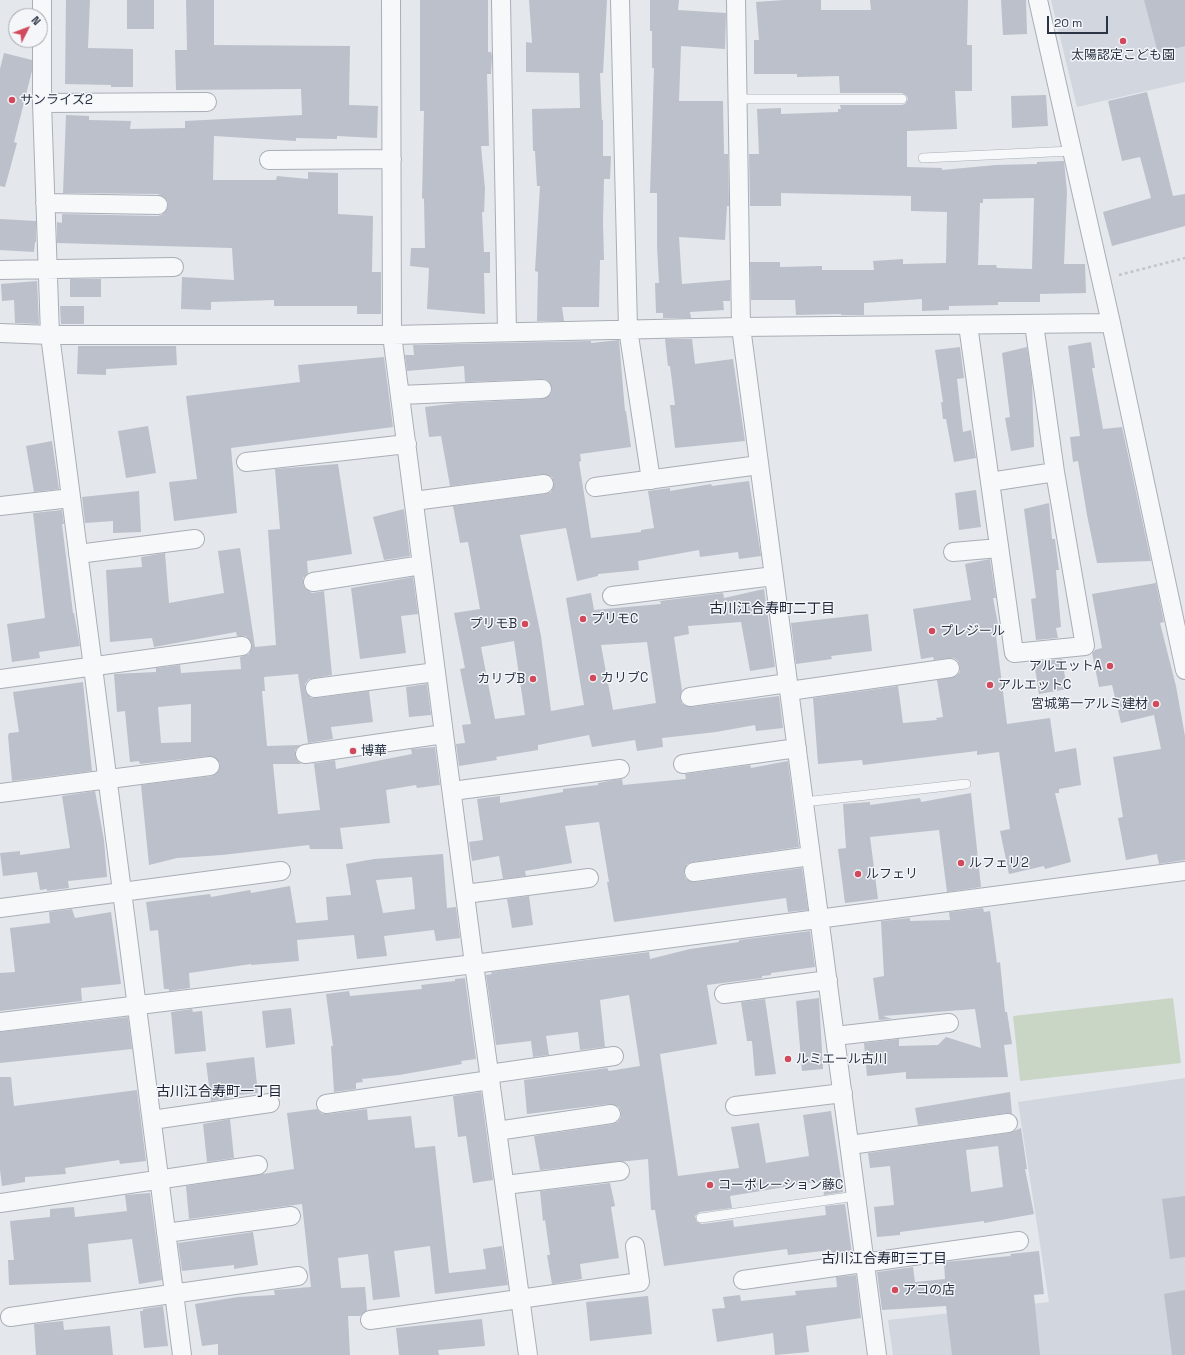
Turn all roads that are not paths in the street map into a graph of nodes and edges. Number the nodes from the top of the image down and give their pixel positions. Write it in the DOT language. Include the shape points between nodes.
graph roads {
  1 [pos="42,0"];
  2 [pos="391,0"];
  3 [pos="501,0"];
  4 [pos="620,0"];
  5 [pos="736,0"];
  6 [pos="1038,0"];
  7 [pos="737,99"];
  8 [pos="902,99"];
  9 [pos="208,102"];
  10 [pos="42,103"];
  11 [pos="1072,151"];
  12 [pos="923,158"];
  13 [pos="392,159"];
  14 [pos="269,160"];
  15 [pos="44,203"];
  16 [pos="158,206"];
  17 [pos="174,267"];
  18 [pos="0,270"];
  19 [pos="46,270"];
  20 [pos="1111,323"];
  21 [pos="1034,324"];
  22 [pos="968,325"];
  23 [pos="741,327"];
  24 [pos="628,329"];
  25 [pos="507,332"];
  26 [pos="0,333"];
  27 [pos="50,335"];
  28 [pos="392,335"];
  29 [pos="542,389"];
  30 [pos="400,395"];
  31 [pos="407,444"];
  32 [pos="246,462"];
  33 [pos="759,465"];
  34 [pos="1055,472"];
  35 [pos="651,480"];
  36 [pos="990,482"];
  37 [pos="544,484"];
  38 [pos="595,487"];
  39 [pos="71,498"];
  40 [pos="414,502"];
  41 [pos="0,506"];
  42 [pos="195,539"];
  43 [pos="999,548"];
  44 [pos="953,552"];
  45 [pos="78,554"];
  46 [pos="422,565"];
  47 [pos="774,576"];
  48 [pos="313,582"];
  49 [pos="612,596"];
  50 [pos="242,646"];
  51 [pos="93,666"];
  52 [pos="950,668"];
  53 [pos="1185,670"];
  54 [pos="436,672"];
  55 [pos="0,680"];
  56 [pos="789,687"];
  57 [pos="315,688"];
  58 [pos="690,697"];
  59 [pos="444,734"];
  60 [pos="797,748"];
  61 [pos="305,754"];
  62 [pos="683,764"];
  63 [pos="210,766"];
  64 [pos="620,769"];
  65 [pos="107,779"];
  66 [pos="966,784"];
  67 [pos="452,791"];
  68 [pos="0,793"];
  69 [pos="804,802"];
  70 [pos="812,856"];
  71 [pos="281,871"];
  72 [pos="1185,871"];
  73 [pos="694,872"];
  74 [pos="589,878"];
  75 [pos="122,892"];
  76 [pos="465,894"];
  77 [pos="0,908"];
  78 [pos="820,919"];
  79 [pos="474,964"];
  80 [pos="828,980"];
  81 [pos="724,994"];
  82 [pos="136,1005"];
  83 [pos="0,1022"];
  84 [pos="949,1023"];
  85 [pos="835,1036"];
  86 [pos="614,1056"];
  87 [pos="490,1077"];
  88 [pos="843,1093"];
  89 [pos="270,1103"];
  90 [pos="326,1104"];
  91 [pos="735,1106"];
  92 [pos="611,1114"];
  93 [pos="152,1120"];
  94 [pos="1008,1123"];
  95 [pos="497,1131"];
  96 [pos="850,1145"];
  97 [pos="258,1165"];
  98 [pos="620,1171"];
  99 [pos="159,1180"];
  100 [pos="505,1185"];
  101 [pos="856,1196"];
  102 [pos="0,1204"];
  103 [pos="291,1216"];
  104 [pos="702,1218"];
  105 [pos="166,1233"];
  106 [pos="1019,1241"];
  107 [pos="634,1246"];
  108 [pos="865,1263"];
  109 [pos="298,1276"];
  110 [pos="742,1280"];
  111 [pos="174,1294"];
  112 [pos="520,1298"];
  113 [pos="10,1317"];
  114 [pos="370,1320"];
  115 [pos="182,1355"];
  116 [pos="528,1355"];
  117 [pos="877,1355"];
  1 -- 10 [label="street"];
  2 -- 13 [label="street"];
  3 -- 25 [label="street"];
  4 -- 24 [label="street"];
  5 -- 7 [label="street"];
  6 -- 11 [label="street"];
  7 -- 8 [label="lane"];
  7 -- 23 [label="street"];
  9 -- 10 [label="street"];
  10 -- 15 [label="street"];
  11 -- 12 [label="lane"];
  11 -- 20 [label="street"];
  13 -- 14 [label="street"];
  13 -- 28 [label="street"];
  15 -- 16 [label="street"];
  15 -- 19 [label="street"];
  17 -- 19 [label="street"];
  18 -- 19 [label="street"];
  19 -- 27 [label="street"];
  20 -- 21 [label="street"];
  20 -- 53 [label="street"];
  21 -- 22 [label="street"];
  21 -- 34 [label="street"];
  22 -- 23 [label="street"];
  22 -- 36 [label="street"];
  23 -- 24 [label="street"];
  23 -- 33 [label="street"];
  24 -- 25 [label="street"];
  24 -- 35 [label="street"];
  25 -- 28 [label="street"];
  26 -- 27 [label="street"];
  27 -- 28 [label="street"];
  27 -- 39 [label="street"];
  28 -- 30 [label="street"];
  29 -- 30 [label="street"];
  30 -- 31 [label="street"];
  31 -- 32 [label="street"];
  31 -- 40 [label="street"];
  33 -- 35 [label="street"];
  33 -- 47 [label="street"];
  34 -- 36 [label="street"];
  34 -- 43 [label="street" via="1085,646 1014,653"];
  35 -- 38 [label="street"];
  36 -- 43 [label="street"];
  37 -- 40 [label="street"];
  39 -- 41 [label="street"];
  39 -- 45 [label="street"];
  40 -- 46 [label="street"];
  42 -- 45 [label="street"];
  43 -- 44 [label="street"];
  45 -- 51 [label="street"];
  46 -- 48 [label="street"];
  46 -- 54 [label="street"];
  47 -- 49 [label="street"];
  47 -- 56 [label="street"];
  50 -- 51 [label="street"];
  51 -- 55 [label="street"];
  51 -- 65 [label="street"];
  52 -- 56 [label="street"];
  54 -- 57 [label="street"];
  54 -- 59 [label="street"];
  56 -- 58 [label="street"];
  56 -- 60 [label="street"];
  59 -- 61 [label="street"];
  59 -- 67 [label="street"];
  60 -- 62 [label="street"];
  60 -- 69 [label="street"];
  63 -- 65 [label="street"];
  64 -- 67 [label="street"];
  65 -- 68 [label="street"];
  65 -- 75 [label="street"];
  66 -- 69 [label="lane"];
  67 -- 76 [label="street"];
  69 -- 70 [label="street"];
  70 -- 73 [label="street"];
  70 -- 78 [label="street"];
  71 -- 75 [label="street"];
  72 -- 78 [label="street"];
  74 -- 76 [label="street"];
  75 -- 77 [label="street"];
  75 -- 82 [label="street"];
  76 -- 79 [label="street"];
  78 -- 79 [label="street"];
  78 -- 80 [label="street"];
  79 -- 82 [label="street"];
  79 -- 87 [label="street"];
  80 -- 81 [label="street"];
  80 -- 85 [label="street"];
  82 -- 83 [label="street"];
  82 -- 93 [label="street"];
  84 -- 85 [label="street"];
  85 -- 88 [label="street"];
  86 -- 87 [label="street"];
  87 -- 90 [label="street"];
  87 -- 95 [label="street"];
  88 -- 91 [label="street"];
  88 -- 96 [label="street"];
  89 -- 93 [label="street"];
  92 -- 95 [label="street"];
  93 -- 99 [label="street"];
  94 -- 96 [label="street"];
  95 -- 100 [label="street"];
  96 -- 101 [label="street"];
  97 -- 99 [label="street"];
  98 -- 100 [label="street"];
  99 -- 102 [label="street"];
  99 -- 105 [label="street"];
  100 -- 112 [label="street"];
  101 -- 104 [label="lane"];
  101 -- 108 [label="street"];
  103 -- 105 [label="street"];
  105 -- 111 [label="street"];
  106 -- 108 [label="street"];
  107 -- 112 [label="street" via="640,1282"];
  108 -- 110 [label="street"];
  108 -- 117 [label="street"];
  109 -- 111 [label="street"];
  111 -- 113 [label="street"];
  111 -- 115 [label="street"];
  112 -- 114 [label="street"];
  112 -- 116 [label="street"];
}
